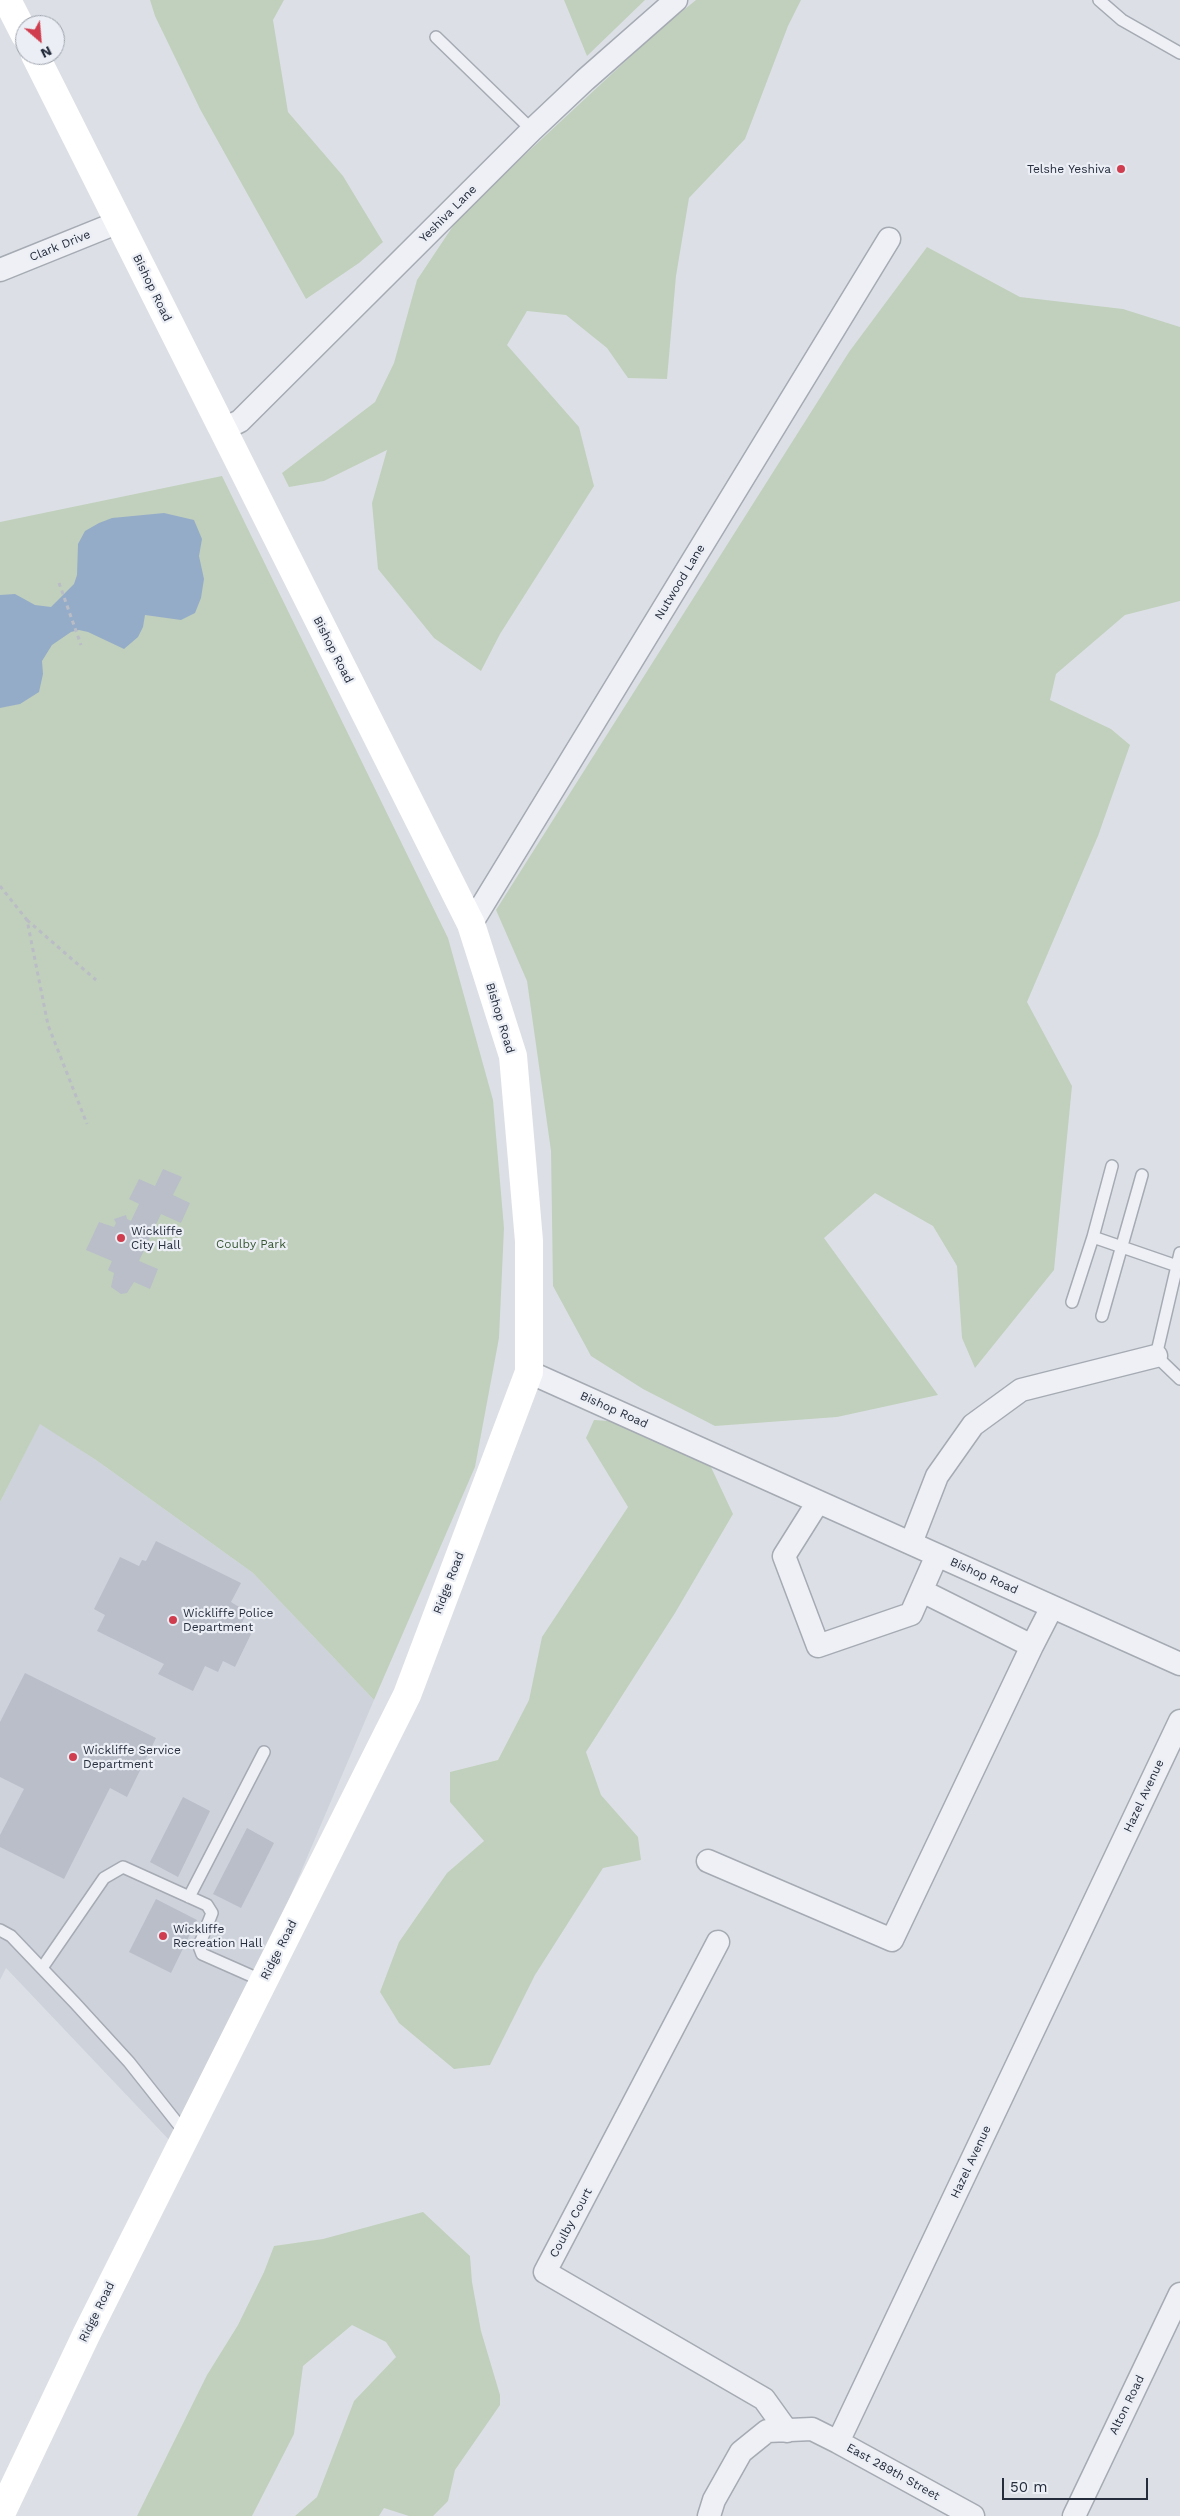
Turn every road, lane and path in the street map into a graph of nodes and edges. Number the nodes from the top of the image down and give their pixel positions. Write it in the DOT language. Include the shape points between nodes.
graph roads {
  1 [pos="7,0"];
  2 [pos="676,0"];
  3 [pos="1099,0"];
  4 [pos="15,16"];
  5 [pos="436,37"];
  6 [pos="1180,52"];
  7 [pos="40,65"];
  8 [pos="532,130"];
  9 [pos="119,222"];
  10 [pos="889,239"];
  11 [pos="0,270"];
  12 [pos="222,430"];
  13 [pos="60,583"];
  14 [pos="81,645"];
  15 [pos="0,886"];
  16 [pos="26,920"];
  17 [pos="471,924"];
  18 [pos="96,980"];
  19 [pos="87,1124"];
  20 [pos="1112,1166"];
  21 [pos="1142,1175"];
  22 [pos="1093,1237"];
  23 [pos="1122,1247"];
  24 [pos="1180,1253"];
  25 [pos="1176,1266"];
  26 [pos="1072,1302"];
  27 [pos="1102,1316"];
  28 [pos="1156,1356"];
  29 [pos="529,1372"];
  30 [pos="1180,1379"];
  31 [pos="818,1502"];
  32 [pos="911,1544"];
  33 [pos="938,1555"];
  34 [pos="922,1591"];
  35 [pos="1052,1607"];
  36 [pos="1032,1646"];
  37 [pos="1180,1664"];
  38 [pos="1180,1721"];
  39 [pos="264,1752"];
  40 [pos="708,1861"];
  41 [pos="189,1897"];
  42 [pos="0,1930"];
  43 [pos="718,1942"];
  44 [pos="42,1968"];
  45 [pos="263,1981"];
  46 [pos="186,2134"];
  47 [pos="1180,2294"];
  48 [pos="787,2431"];
  49 [pos="838,2442"];
  50 [pos="0,2516"];
  51 [pos="709,2516"];
  52 [pos="973,2516"];
  53 [pos="1074,2516"];
  1 -- 4 [label="main road"];
  2 -- 8 [label="street, Yeshiva Lane"];
  3 -- 6 [label="lane" via="1122,20"];
  5 -- 8 [label="lane"];
  7 -- 9 [label="main road, Bishop Road"];
  8 -- 12 [label="street, Yeshiva Lane" via="240,421"];
  9 -- 11 [label="street, Clark Drive"];
  9 -- 12 [label="main road, Bishop Road"];
  10 -- 17 [label="street, Nutwood Lane"];
  12 -- 17 [label="main road, Bishop Road"];
  13 -- 14 [label="path"];
  15 -- 16 [label="path"];
  16 -- 18 [label="path"];
  16 -- 19 [label="path" via="48,1025"];
  17 -- 29 [label="main road, Bishop Road" via="513,1056 529,1241"];
  20 -- 22 [label="lane"];
  21 -- 23 [label="lane"];
  22 -- 23 [label="lane"];
  22 -- 26 [label="lane"];
  23 -- 25 [label="lane"];
  23 -- 27 [label="lane"];
  24 -- 25 [label="lane"];
  25 -- 28 [label="lane"];
  28 -- 30 [label="lane"];
  28 -- 32 [label="street" via="1021,1390 972,1425 937,1476"];
  29 -- 31 [label="street, Bishop Road"];
  29 -- 45 [label="main road, Ridge Road" via="407,1695"];
  31 -- 32 [label="street, Bishop Road"];
  31 -- 34 [label="street" via="784,1556 818,1646 911,1614"];
  32 -- 33 [label="street, Bishop Road"];
  33 -- 34 [label="street"];
  33 -- 35 [label="street, Bishop Road"];
  34 -- 36 [label="street"];
  35 -- 36 [label="street"];
  35 -- 37 [label="street, Bishop Road"];
  36 -- 40 [label="street" via="892,1940"];
  38 -- 49 [label="street, Hazel Avenue"];
  39 -- 41 [label="lane"];
  41 -- 44 [label="lane" via="123,1867 117,1869 104,1878"];
  41 -- 45 [label="lane" via="207,1905 212,1913 198,1946 202,1954"];
  42 -- 44 [label="lane" via="11,1936"];
  43 -- 48 [label="street, Coulby Court" via="545,2272 764,2399"];
  44 -- 46 [label="lane" via="129,2062"];
  45 -- 46 [label="main road, Ridge Road"];
  46 -- 50 [label="main road, Ridge Road"];
  47 -- 53 [label="street, Alton Road"];
  48 -- 49 [label="street" via="812,2429"];
  48 -- 51 [label="street" via="767,2431 742,2452 714,2500"];
  49 -- 52 [label="street, East 289th Street"];
}
